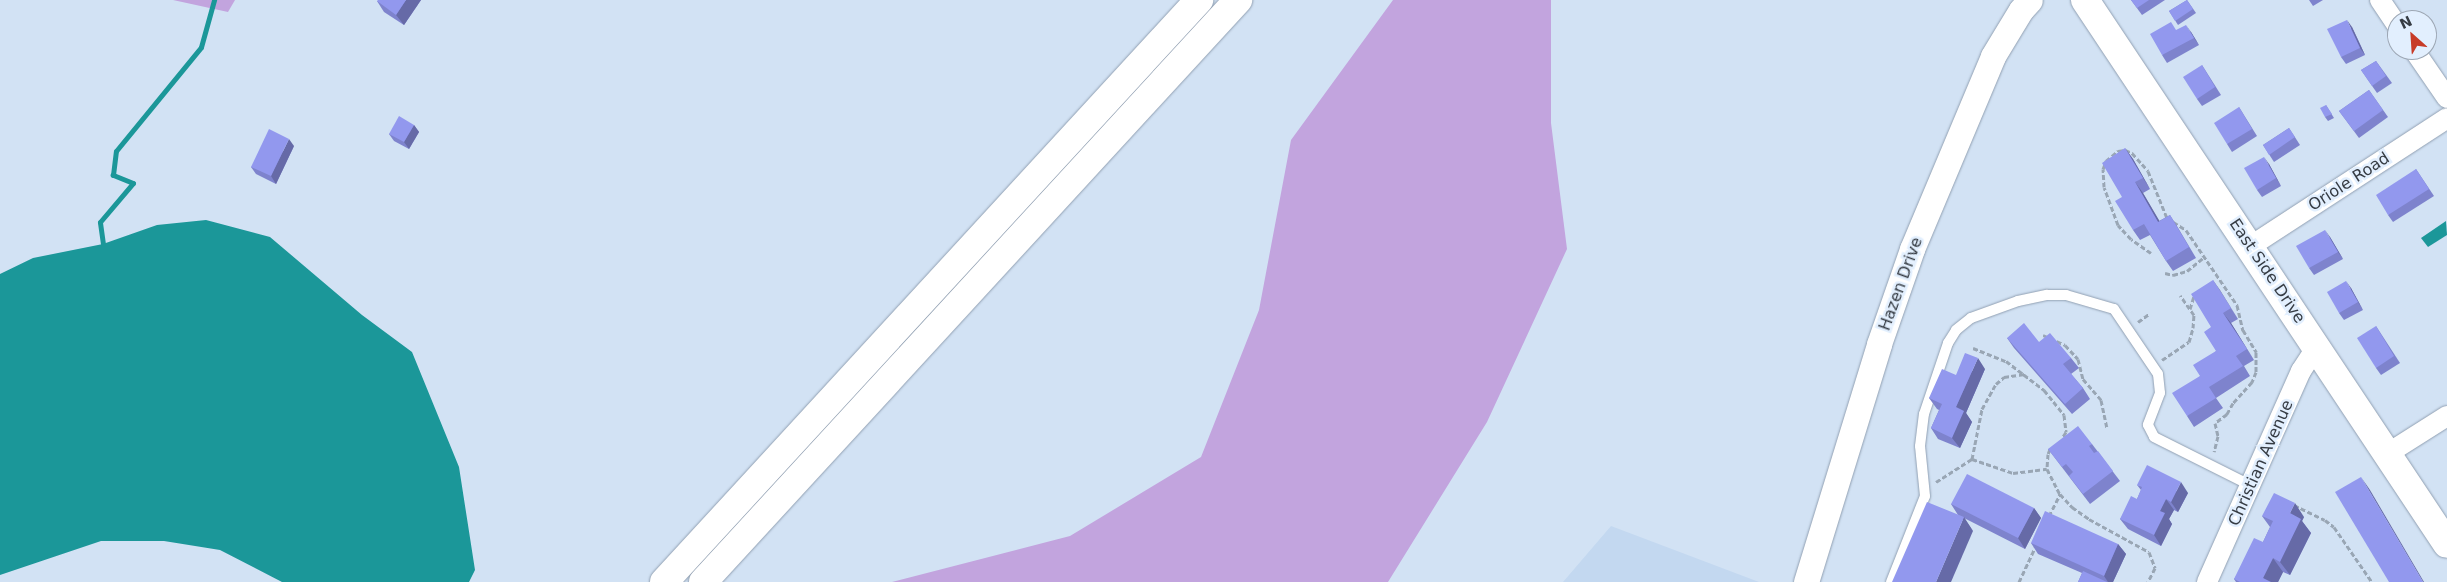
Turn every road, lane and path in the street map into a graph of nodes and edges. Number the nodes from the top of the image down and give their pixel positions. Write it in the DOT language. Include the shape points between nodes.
graph roads {
  1 [pos="1199,0"];
  2 [pos="1238,0"];
  3 [pos="2030,0"];
  4 [pos="2085,0"];
  5 [pos="2421,60"];
  6 [pos="2447,98"];
  7 [pos="2447,118"];
  8 [pos="2251,246"];
  9 [pos="2151,253"];
  10 [pos="2204,257"];
  11 [pos="2165,273"];
  12 [pos="2214,283"];
  13 [pos="2222,284"];
  14 [pos="2196,292"];
  15 [pos="2180,295"];
  16 [pos="2190,310"];
  17 [pos="2043,335"];
  18 [pos="2317,346"];
  19 [pos="1973,348"];
  20 [pos="2176,350"];
  21 [pos="2025,374"];
  22 [pos="2447,416"];
  23 [pos="2107,428"];
  24 [pos="2058,442"];
  25 [pos="2218,443"];
  26 [pos="2052,446"];
  27 [pos="2387,454"];
  28 [pos="1972,458"];
  29 [pos="2047,469"];
  30 [pos="2252,486"];
  31 [pos="1925,490"];
  32 [pos="2060,494"];
  33 [pos="2292,504"];
  34 [pos="2048,520"];
  35 [pos="2039,538"];
  36 [pos="2447,544"];
  37 [pos="664,582"];
  38 [pos="703,582"];
  39 [pos="1806,582"];
  40 [pos="1891,582"];
  41 [pos="2019,582"];
  42 [pos="2148,582"];
  43 [pos="2207,582"];
  44 [pos="2372,582"];
  1 -- 37 [label="main road"];
  2 -- 38 [label="main road"];
  3 -- 39 [label="street, Hazen Drive" via="1993,56 1912,249 1879,344"];
  4 -- 8 [label="main road, East Side Drive"];
  5 -- 6 [label="street"];
  7 -- 8 [label="street, Oriole Road"];
  8 -- 18 [label="main road, East Side Drive"];
  9 -- 10 [label="path" via="2131,240 2118,224 2104,187 2106,160 2118,151 2125,150 2139,158 2167,218 2186,230"];
  10 -- 11 [label="path" via="2187,271 2173,275"];
  10 -- 13 [label="path"];
  12 -- 13 [label="path"];
  13 -- 25 [label="path" via="2237,305 2243,330 2253,344 2257,361 2252,382 2215,424"];
  14 -- 16 [label="path"];
  15 -- 16 [label="path"];
  16 -- 20 [label="path" via="2194,315 2189,342"];
  17 -- 23 [label="path" via="2065,345 2078,359 2083,379 2101,400"];
  18 -- 27 [label="main road, East Side Drive"];
  18 -- 30 [label="street, Christian Avenue" via="2301,371"];
  19 -- 21 [label="path" via="2006,361"];
  21 -- 24 [label="path" via="2044,390 2064,415 2066,432"];
  21 -- 28 [label="path" via="2004,378 1988,395 1982,408"];
  22 -- 27 [label="street"];
  26 -- 29 [label="path"];
  27 -- 36 [label="main road, East Side Drive"];
  28 -- 29 [label="path" via="2013,473"];
  28 -- 31 [label="path"];
  29 -- 32 [label="path"];
  30 -- 31 [label="lane" via="2154,437 2148,425 2160,394 2158,374 2114,309 2066,295 2047,295 1993,308 1971,318 1956,330 1924,414 1920,446"];
  30 -- 43 [label="street, Christian Avenue"];
  31 -- 40 [label="lane"];
  32 -- 34 [label="path"];
  32 -- 42 [label="path" via="2094,523 2149,552 2155,568"];
  33 -- 44 [label="path" via="2334,527"];
  35 -- 41 [label="path"];
}
